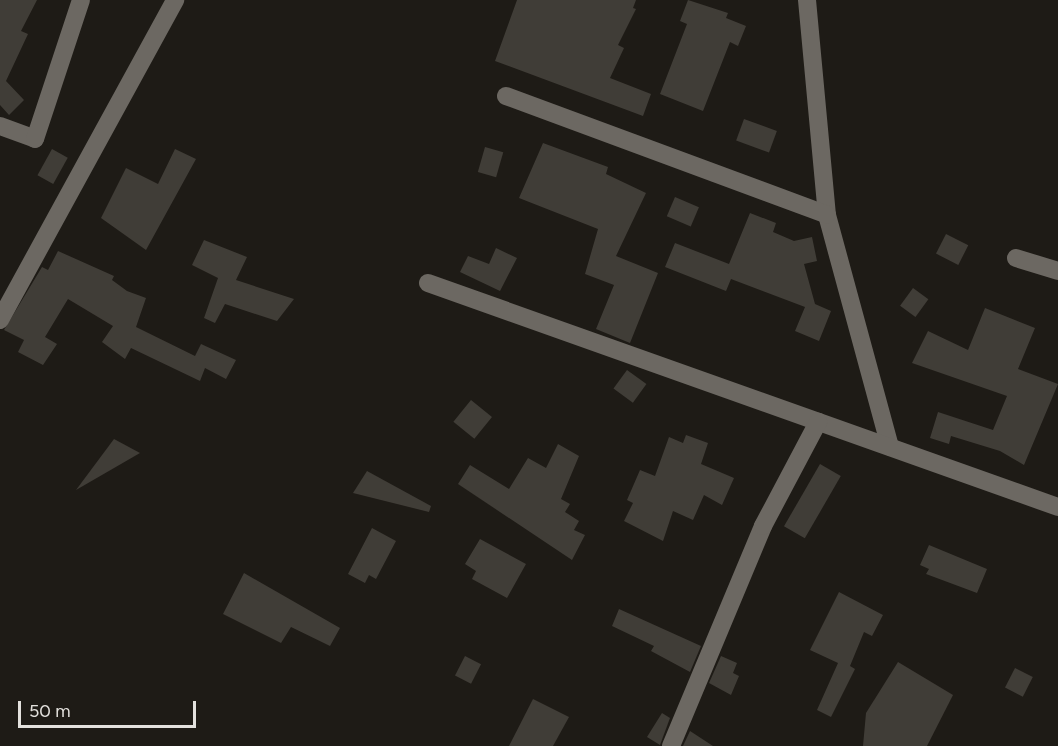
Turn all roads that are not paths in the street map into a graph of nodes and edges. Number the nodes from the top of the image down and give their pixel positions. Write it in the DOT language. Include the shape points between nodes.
graph roads {
  1 [pos="81,0"];
  2 [pos="175,0"];
  3 [pos="807,0"];
  4 [pos="507,96"];
  5 [pos="0,126"];
  6 [pos="827,215"];
  7 [pos="1016,258"];
  8 [pos="1058,271"];
  9 [pos="428,283"];
  10 [pos="0,320"];
  11 [pos="818,422"];
  12 [pos="890,447"];
  13 [pos="1058,507"];
  14 [pos="671,746"];
  1 -- 5 [label="street" via="34,139"];
  2 -- 10 [label="street"];
  3 -- 6 [label="street"];
  4 -- 6 [label="street"];
  6 -- 12 [label="street"];
  7 -- 8 [label="street"];
  9 -- 11 [label="street"];
  11 -- 12 [label="street"];
  11 -- 14 [label="street" via="763,526"];
  12 -- 13 [label="street"];
}
